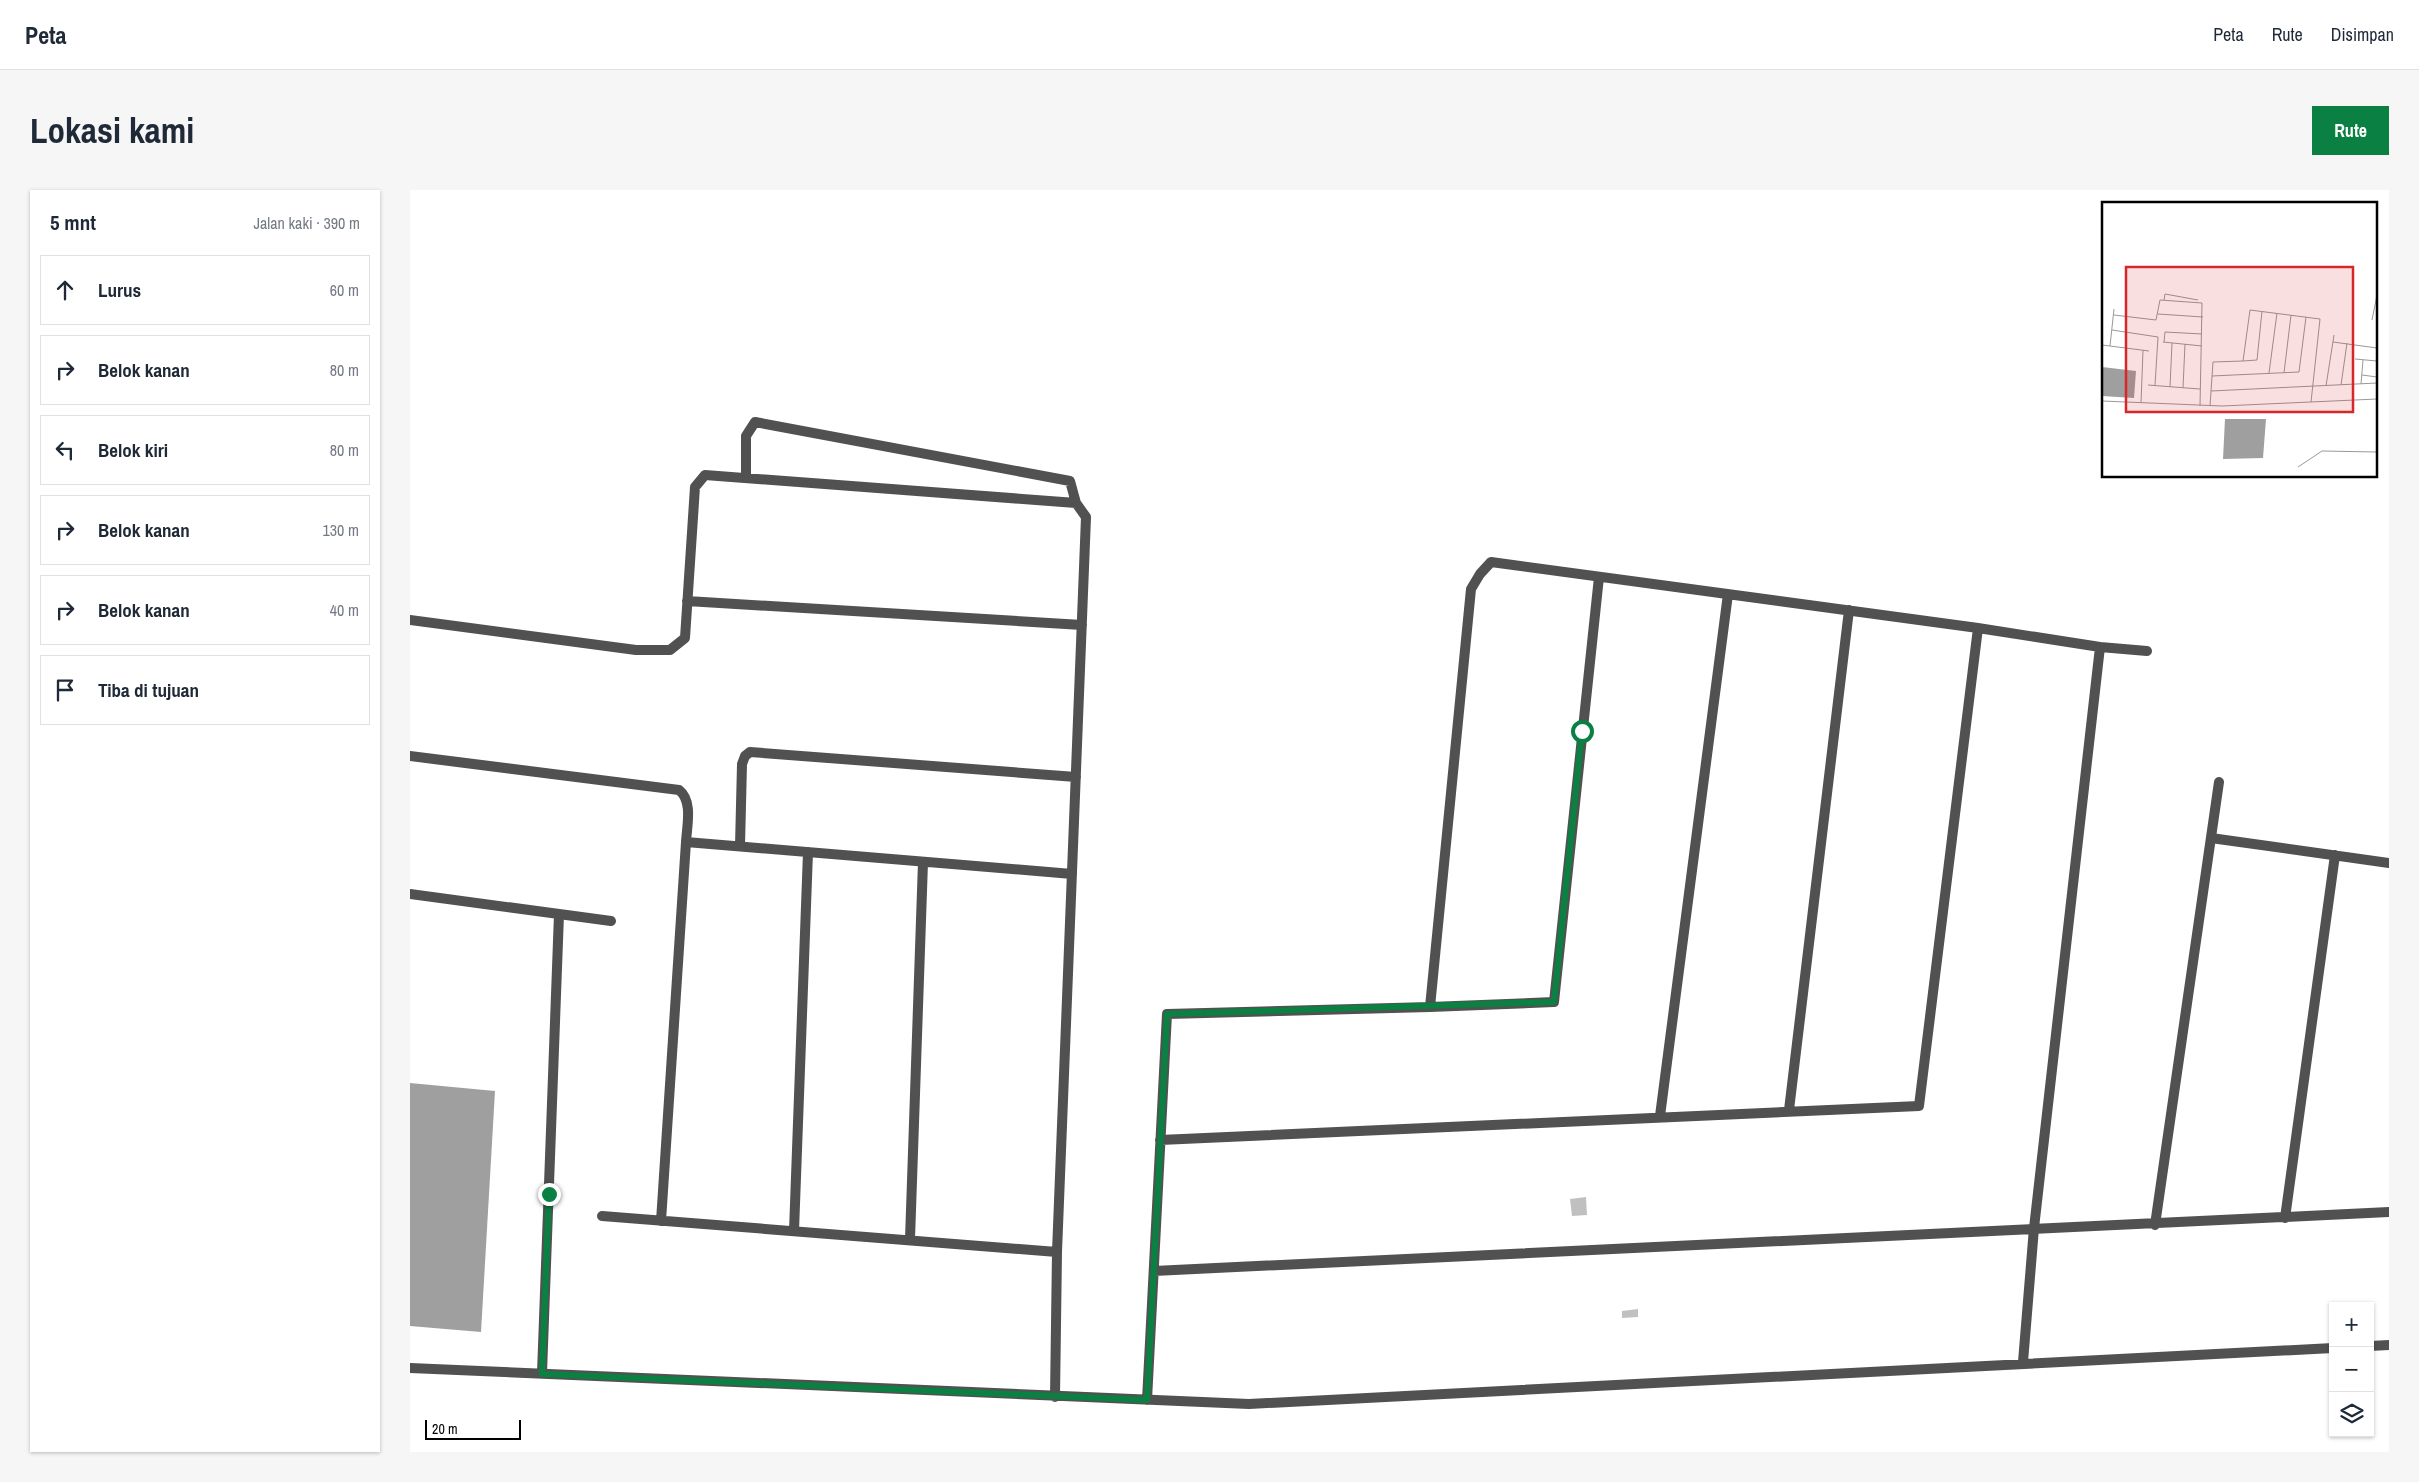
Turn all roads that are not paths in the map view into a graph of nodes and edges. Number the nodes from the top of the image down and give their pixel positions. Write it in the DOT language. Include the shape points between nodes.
graph roads {
  1 [pos="746,478"];
  2 [pos="1076,503"];
  3 [pos="1599,577"];
  4 [pos="1728,594"];
  5 [pos="687,601"];
  6 [pos="1849,610"];
  7 [pos="410,620"];
  8 [pos="1082,626"];
  9 [pos="1978,628"];
  10 [pos="2100,647"];
  11 [pos="2147,651"];
  12 [pos="410,756"];
  13 [pos="1076,777"];
  14 [pos="2219,782"];
  15 [pos="2211,838"];
  16 [pos="686,842"];
  17 [pos="740,846"];
  18 [pos="808,852"];
  19 [pos="2335,855"];
  20 [pos="923,862"];
  21 [pos="2389,863"];
  22 [pos="1072,874"];
  23 [pos="410,894"];
  24 [pos="559,914"];
  25 [pos="611,921"];
  26 [pos="1430,1007"];
  27 [pos="1789,1110"];
  28 [pos="1660,1116"];
  29 [pos="1160,1140"];
  30 [pos="2389,1212"];
  31 [pos="602,1216"];
  32 [pos="2285,1218"];
  33 [pos="661,1221"];
  34 [pos="2155,1225"];
  35 [pos="2034,1228"];
  36 [pos="794,1231"];
  37 [pos="910,1239"];
  38 [pos="1057,1252"];
  39 [pos="1154,1271"];
  40 [pos="2389,1345"];
  41 [pos="2374,1346"];
  42 [pos="2329,1348"];
  43 [pos="2023,1362"];
  44 [pos="410,1368"];
  45 [pos="542,1374"];
  46 [pos="1055,1397"];
  47 [pos="1147,1400"];
  1 -- 2 [label="street"];
  1 -- 2 [label="street" via="746,436 755,422 1070,481"];
  1 -- 5 [label="street" via="705,474 695,487"];
  2 -- 8 [label="street" via="1086,517"];
  3 -- 4 [label="street"];
  3 -- 26 [label="street" via="1554,1002"];
  3 -- 26 [label="street" via="1491,562 1471,589"];
  4 -- 6 [label="street"];
  4 -- 28 [label="street"];
  5 -- 7 [label="street" via="685,638 670,650 636,650"];
  5 -- 8 [label="street"];
  6 -- 9 [label="street"];
  6 -- 27 [label="street"];
  8 -- 13 [label="street"];
  9 -- 10 [label="street"];
  9 -- 27 [label="street" via="1919,1106"];
  10 -- 11 [label="street"];
  10 -- 35 [label="street"];
  12 -- 16 [label="street" via="679,790 686,795 688,804"];
  13 -- 17 [label="street" via="750,752 742,764"];
  13 -- 22 [label="street"];
  14 -- 15 [label="street"];
  15 -- 19 [label="street"];
  15 -- 34 [label="street"];
  16 -- 17 [label="street"];
  16 -- 33 [label="street"];
  17 -- 18 [label="street"];
  18 -- 20 [label="street"];
  18 -- 36 [label="street"];
  19 -- 21 [label="street"];
  19 -- 32 [label="street"];
  20 -- 22 [label="street"];
  20 -- 37 [label="street"];
  22 -- 38 [label="street"];
  23 -- 24 [label="street"];
  24 -- 25 [label="street"];
  24 -- 45 [label="street"];
  26 -- 29 [label="street" via="1167,1014"];
  27 -- 28 [label="street"];
  28 -- 29 [label="street"];
  29 -- 39 [label="street"];
  30 -- 32 [label="street"];
  31 -- 33 [label="street"];
  32 -- 34 [label="street"];
  33 -- 36 [label="street"];
  34 -- 35 [label="street"];
  35 -- 39 [label="street"];
  35 -- 43 [label="street"];
  36 -- 37 [label="street"];
  37 -- 38 [label="street"];
  38 -- 46 [label="street"];
  39 -- 47 [label="street"];
  40 -- 41 [label="street"];
  42 -- 43 [label="street"];
  43 -- 47 [label="street" via="1249,1404"];
  44 -- 45 [label="street"];
  45 -- 46 [label="street"];
  46 -- 47 [label="street"];
}
